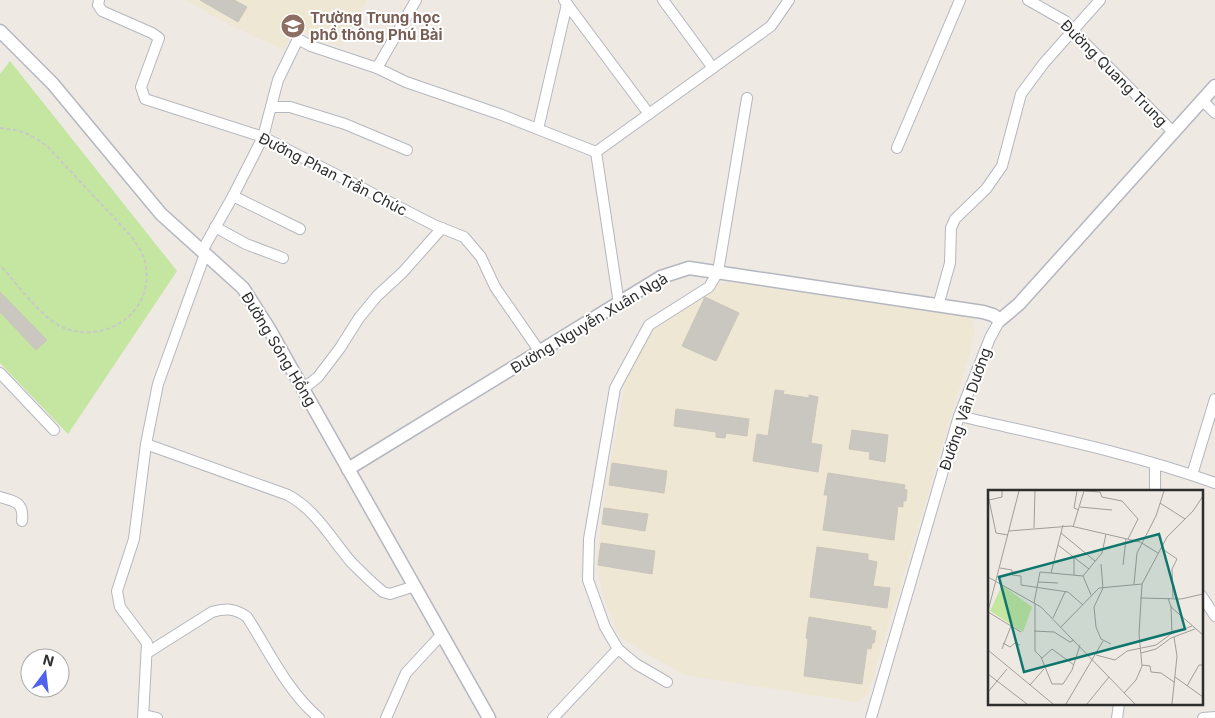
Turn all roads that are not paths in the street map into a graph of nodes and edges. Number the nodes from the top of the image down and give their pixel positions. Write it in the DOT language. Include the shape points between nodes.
graph roads {
  1 [pos="99,0"];
  2 [pos="416,0"];
  3 [pos="663,0"];
  4 [pos="789,0"];
  5 [pos="960,0"];
  6 [pos="1028,0"];
  7 [pos="1100,0"];
  8 [pos="566,2"];
  9 [pos="0,31"];
  10 [pos="1074,31"];
  11 [pos="377,68"];
  12 [pos="713,68"];
  13 [pos="1215,86"];
  14 [pos="747,98"];
  15 [pos="1202,100"];
  16 [pos="271,107"];
  17 [pos="1215,113"];
  18 [pos="649,114"];
  19 [pos="538,129"];
  20 [pos="1173,132"];
  21 [pos="263,136"];
  22 [pos="897,148"];
  23 [pos="407,150"];
  24 [pos="596,152"];
  25 [pos="233,196"];
  26 [pos="215,227"];
  27 [pos="442,228"];
  28 [pos="300,229"];
  29 [pos="203,252"];
  30 [pos="283,258"];
  31 [pos="718,272"];
  32 [pos="619,304"];
  33 [pos="938,306"];
  34 [pos="1000,320"];
  35 [pos="540,352"];
  36 [pos="0,373"];
  37 [pos="303,388"];
  38 [pos="1215,399"];
  39 [pos="959,416"];
  40 [pos="54,430"];
  41 [pos="146,444"];
  42 [pos="1155,464"];
  43 [pos="348,468"];
  44 [pos="1192,475"];
  45 [pos="1215,484"];
  46 [pos="1156,490"];
  47 [pos="0,497"];
  48 [pos="22,521"];
  49 [pos="415,586"];
  50 [pos="1202,596"];
  51 [pos="1215,616"];
  52 [pos="442,634"];
  53 [pos="618,649"];
  54 [pos="147,653"];
  55 [pos="667,682"];
  56 [pos="144,716"];
  57 [pos="1215,717"];
  58 [pos="157,718"];
  59 [pos="319,718"];
  60 [pos="386,718"];
  61 [pos="489,718"];
  62 [pos="553,718"];
  63 [pos="871,718"];
  64 [pos="1203,718"];
  1 -- 21 [label="street, Đường Phan Trần Chúc" via="102,11 159,38 141,87 145,98"];
  2 -- 11 [label="street"];
  3 -- 12 [label="street"];
  4 -- 12 [label="street" via="772,26"];
  5 -- 22 [label="street"];
  6 -- 10 [label="street, Đường Quang Trung" via="1065,21"];
  7 -- 10 [label="street"];
  8 -- 18 [label="street"];
  8 -- 19 [label="street"];
  9 -- 29 [label="street, Đường Sóng Hồng" via="53,84 161,214"];
  10 -- 20 [label="street, Đường Quang Trung"];
  10 -- 33 [label="street" via="1021,94 1002,166 951,228 950,263"];
  11 -- 16 [label="street" via="298,39 278,80"];
  11 -- 19 [label="street" via="406,82"];
  12 -- 18 [label="street"];
  13 -- 15 [label="street, Đường Vân Dương"];
  14 -- 31 [label="street"];
  15 -- 17 [label="street"];
  15 -- 20 [label="street, Đường Vân Dương"];
  16 -- 21 [label="street"];
  16 -- 23 [label="street" via="290,107 346,124"];
  18 -- 24 [label="street"];
  19 -- 24 [label="street"];
  20 -- 34 [label="street, Đường Vân Dương" via="1019,304"];
  21 -- 25 [label="street"];
  21 -- 27 [label="street, Đường Phan Trần Chúc"];
  24 -- 32 [label="street"];
  25 -- 26 [label="street"];
  25 -- 28 [label="street"];
  26 -- 29 [label="street"];
  26 -- 30 [label="street" via="246,244"];
  27 -- 35 [label="street, Đường Phan Trần Chúc" via="464,237 481,258 495,287"];
  27 -- 37 [label="street" via="404,272 377,296 318,378"];
  29 -- 37 [label="street, Đường Sóng Hồng" via="243,288"];
  29 -- 41 [label="street" via="158,384"];
  31 -- 32 [label="street, Đường Nguyễn Xuân Ngà" via="689,268 661,278"];
  31 -- 33 [label="street, Đường Nguyễn Xuân Ngà"];
  31 -- 53 [label="street" via="709,287 648,325 615,388 589,538 588,580 605,627"];
  32 -- 35 [label="street, Đường Nguyễn Xuân Ngà"];
  33 -- 34 [label="street, Đường Nguyễn Xuân Ngà" via="983,312"];
  34 -- 39 [label="street, Đường Vân Dương"];
  35 -- 43 [label="street, Đường Nguyễn Xuân Ngà"];
  36 -- 40 [label="street"];
  37 -- 43 [label="street, Đường Sóng Hồng"];
  38 -- 44 [label="street"];
  39 -- 42 [label="street"];
  39 -- 63 [label="street, Đường Vân Dương"];
  41 -- 49 [label="street" via="298,500 383,592 390,594"];
  41 -- 54 [label="street" via="134,539 117,591 120,608 147,643"];
  42 -- 44 [label="street"];
  42 -- 46 [label="street"];
  43 -- 49 [label="street, Đường Sóng Hồng"];
  44 -- 45 [label="street"];
  47 -- 48 [label="street" via="17,502 22,508"];
  49 -- 52 [label="street, Đường Sóng Hồng"];
  50 -- 51 [label="street"];
  52 -- 60 [label="street" via="406,673"];
  52 -- 61 [label="street, Đường Sóng Hồng"];
  53 -- 55 [label="street"];
  53 -- 62 [label="street"];
  54 -- 56 [label="street"];
  54 -- 59 [label="street" via="212,612 223,609 239,611 247,617 302,702"];
  56 -- 58 [label="street"];
  57 -- 64 [label="street"];
}
